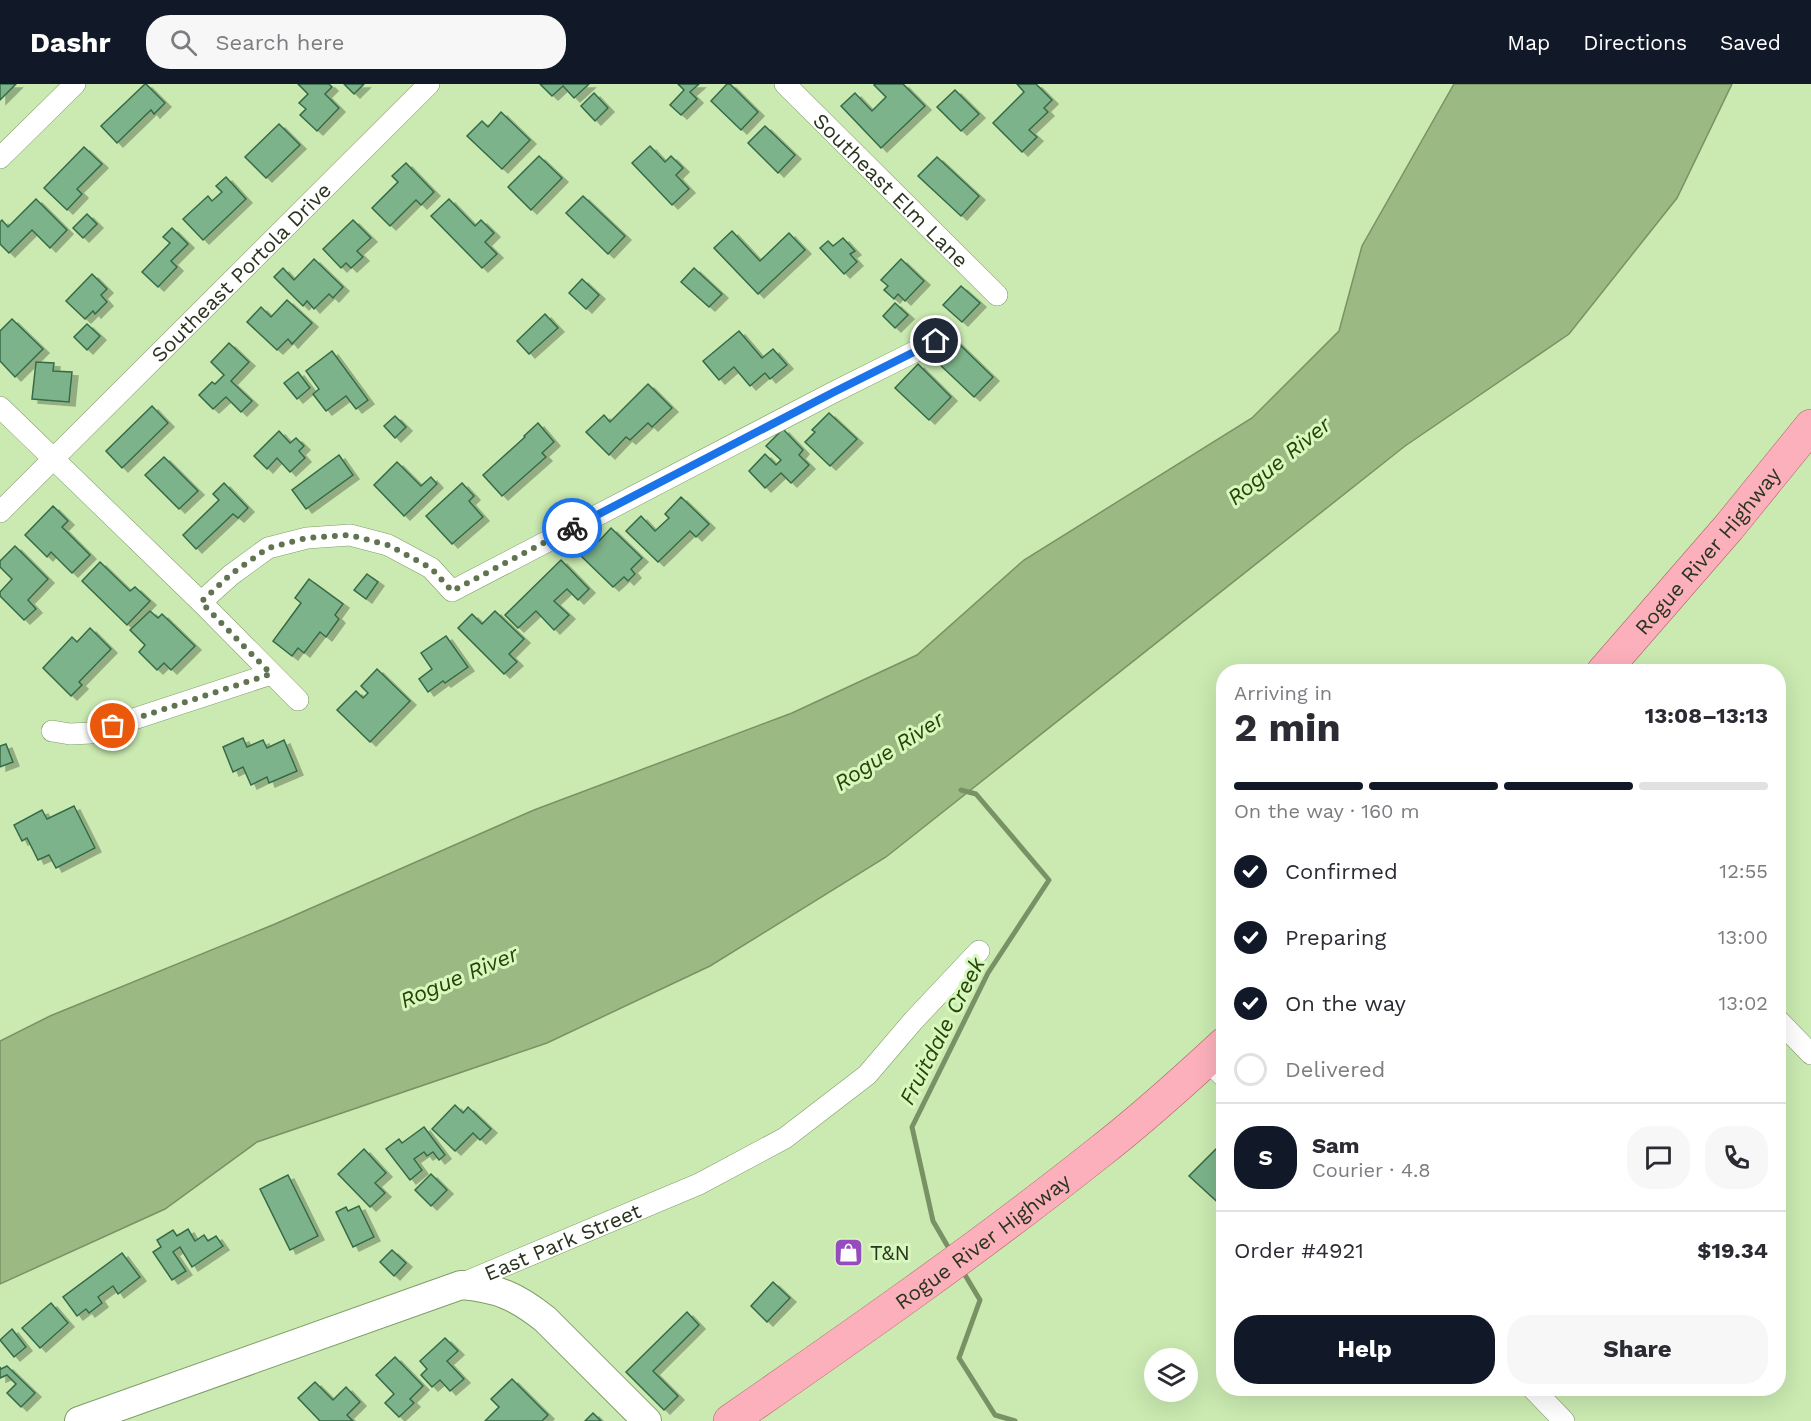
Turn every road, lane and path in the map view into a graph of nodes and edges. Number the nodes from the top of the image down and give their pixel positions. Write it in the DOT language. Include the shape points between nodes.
graph roads {
  1 [pos="75,84"];
  2 [pos="429,84"];
  3 [pos="785,84"];
  4 [pos="0,159"];
  5 [pos="997,295"];
  6 [pos="936,341"];
  7 [pos="0,407"];
  8 [pos="1811,426"];
  9 [pos="53,460"];
  10 [pos="0,512"];
  11 [pos="201,602"];
  12 [pos="1610,664"];
  13 [pos="271,674"];
  14 [pos="298,700"];
  15 [pos="52,731"];
  16 [pos="979,951"];
  17 [pos="1786,1028"];
  18 [pos="1811,1054"];
  19 [pos="1216,1062"];
  20 [pos="461,1285"];
  21 [pos="1540,1396"];
  22 [pos="79,1421"];
  23 [pos="647,1421"];
  24 [pos="730,1421"];
  25 [pos="1564,1421"];
  1 -- 4 [label="street"];
  2 -- 9 [label="street, Southeast Portola Drive"];
  3 -- 5 [label="street, Southeast Elm Lane"];
  6 -- 11 [label="street" via="452,591 431,568 388,545 350,535 307,538 268,548"];
  7 -- 9 [label="street"];
  8 -- 12 [label="main road, Rogue River Highway"];
  9 -- 10 [label="street, Southeast Portola Drive"];
  9 -- 11 [label="street"];
  11 -- 13 [label="street"];
  13 -- 14 [label="street"];
  13 -- 15 [label="street" via="91,733"];
  16 -- 20 [label="street, East Park Street" via="867,1075 785,1138 699,1184"];
  17 -- 18 [label="street"];
  19 -- 24 [label="main road, Rogue River Highway" via="1052,1190"];
  20 -- 22 [label="street, East Park Street"];
  20 -- 23 [label="street" via="486,1287 526,1304"];
  21 -- 25 [label="street"];
}
